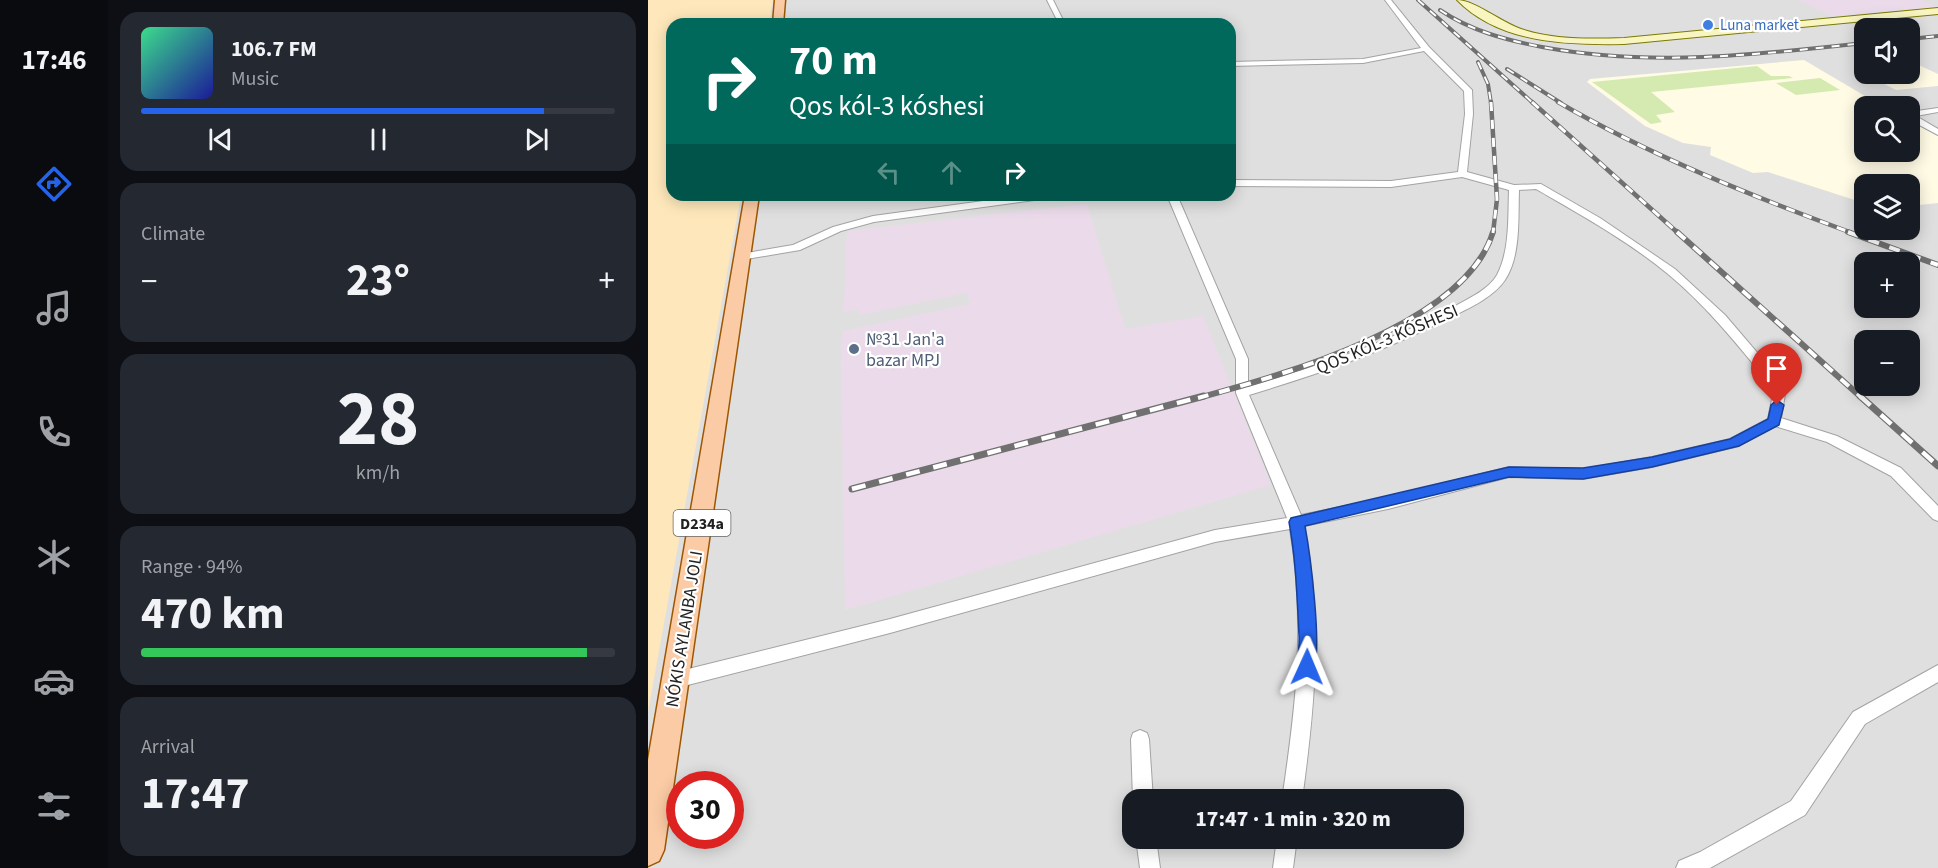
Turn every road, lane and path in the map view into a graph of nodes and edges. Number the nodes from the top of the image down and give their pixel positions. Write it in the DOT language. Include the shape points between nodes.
graph roads {
  1 [pos="780,0"];
  2 [pos="1050,0"];
  3 [pos="1388,0"];
  4 [pos="1461,0"];
  5 [pos="1938,11"];
  6 [pos="778,18"];
  7 [pos="1059,18"];
  8 [pos="1426,49"];
  9 [pos="1236,64"];
  10 [pos="1938,110"];
  11 [pos="1938,132"];
  12 [pos="1462,174"];
  13 [pos="1236,183"];
  14 [pos="1514,188"];
  15 [pos="751,201"];
  16 [pos="1005,201"];
  17 [pos="1175,201"];
  18 [pos="741,257"];
  19 [pos="1242,393"];
  20 [pos="1774,422"];
  21 [pos="1938,515"];
  22 [pos="1296,522"];
  23 [pos="1938,673"];
  24 [pos="676,680"];
  25 [pos="1140,739"];
  26 [pos="1142,789"];
  27 [pos="1294,789"];
  28 [pos="1147,849"];
  29 [pos="1286,849"];
  30 [pos="648,850"];
  31 [pos="1150,868"];
  32 [pos="1283,868"];
  33 [pos="1686,868"];
  1 -- 6 [label="main road"];
  2 -- 7 [label="street"];
  3 -- 8 [label="street"];
  4 -- 5 [label="main road" via="1492,22 1530,35 1573,42 1624,41"];
  8 -- 9 [label="street" via="1364,61"];
  8 -- 12 [label="street" via="1468,90"];
  10 -- 11 [label="street" via="1911,114"];
  12 -- 13 [label="street" via="1391,184"];
  12 -- 14 [label="street"];
  14 -- 19 [label="street, QOS KÓL-3 KÓSHESI" via="1512,244 1500,280 1475,301 1339,363"];
  14 -- 20 [label="street" via="1538,186 1596,220 1662,264 1721,317 1780,388"];
  15 -- 18 [label="main road, D234a"];
  16 -- 18 [label="street" via="873,219 837,229 795,248"];
  17 -- 19 [label="street" via="1242,359"];
  18 -- 24 [label="main road, D234a"];
  19 -- 22 [label="street"];
  20 -- 21 [label="street" via="1832,439 1896,472"];
  20 -- 22 [label="street" via="1734,443 1652,462 1583,474 1509,472"];
  22 -- 24 [label="street" via="1215,536 902,623"];
  22 -- 27 [label="street" via="1302,551 1308,647 1305,706"];
  23 -- 33 [label="street" via="1859,718 1798,808"];
  24 -- 30 [label="main road, D234a"];
  25 -- 26 [label="street"];
  28 -- 31 [label="street"];
  29 -- 32 [label="street"];
}
